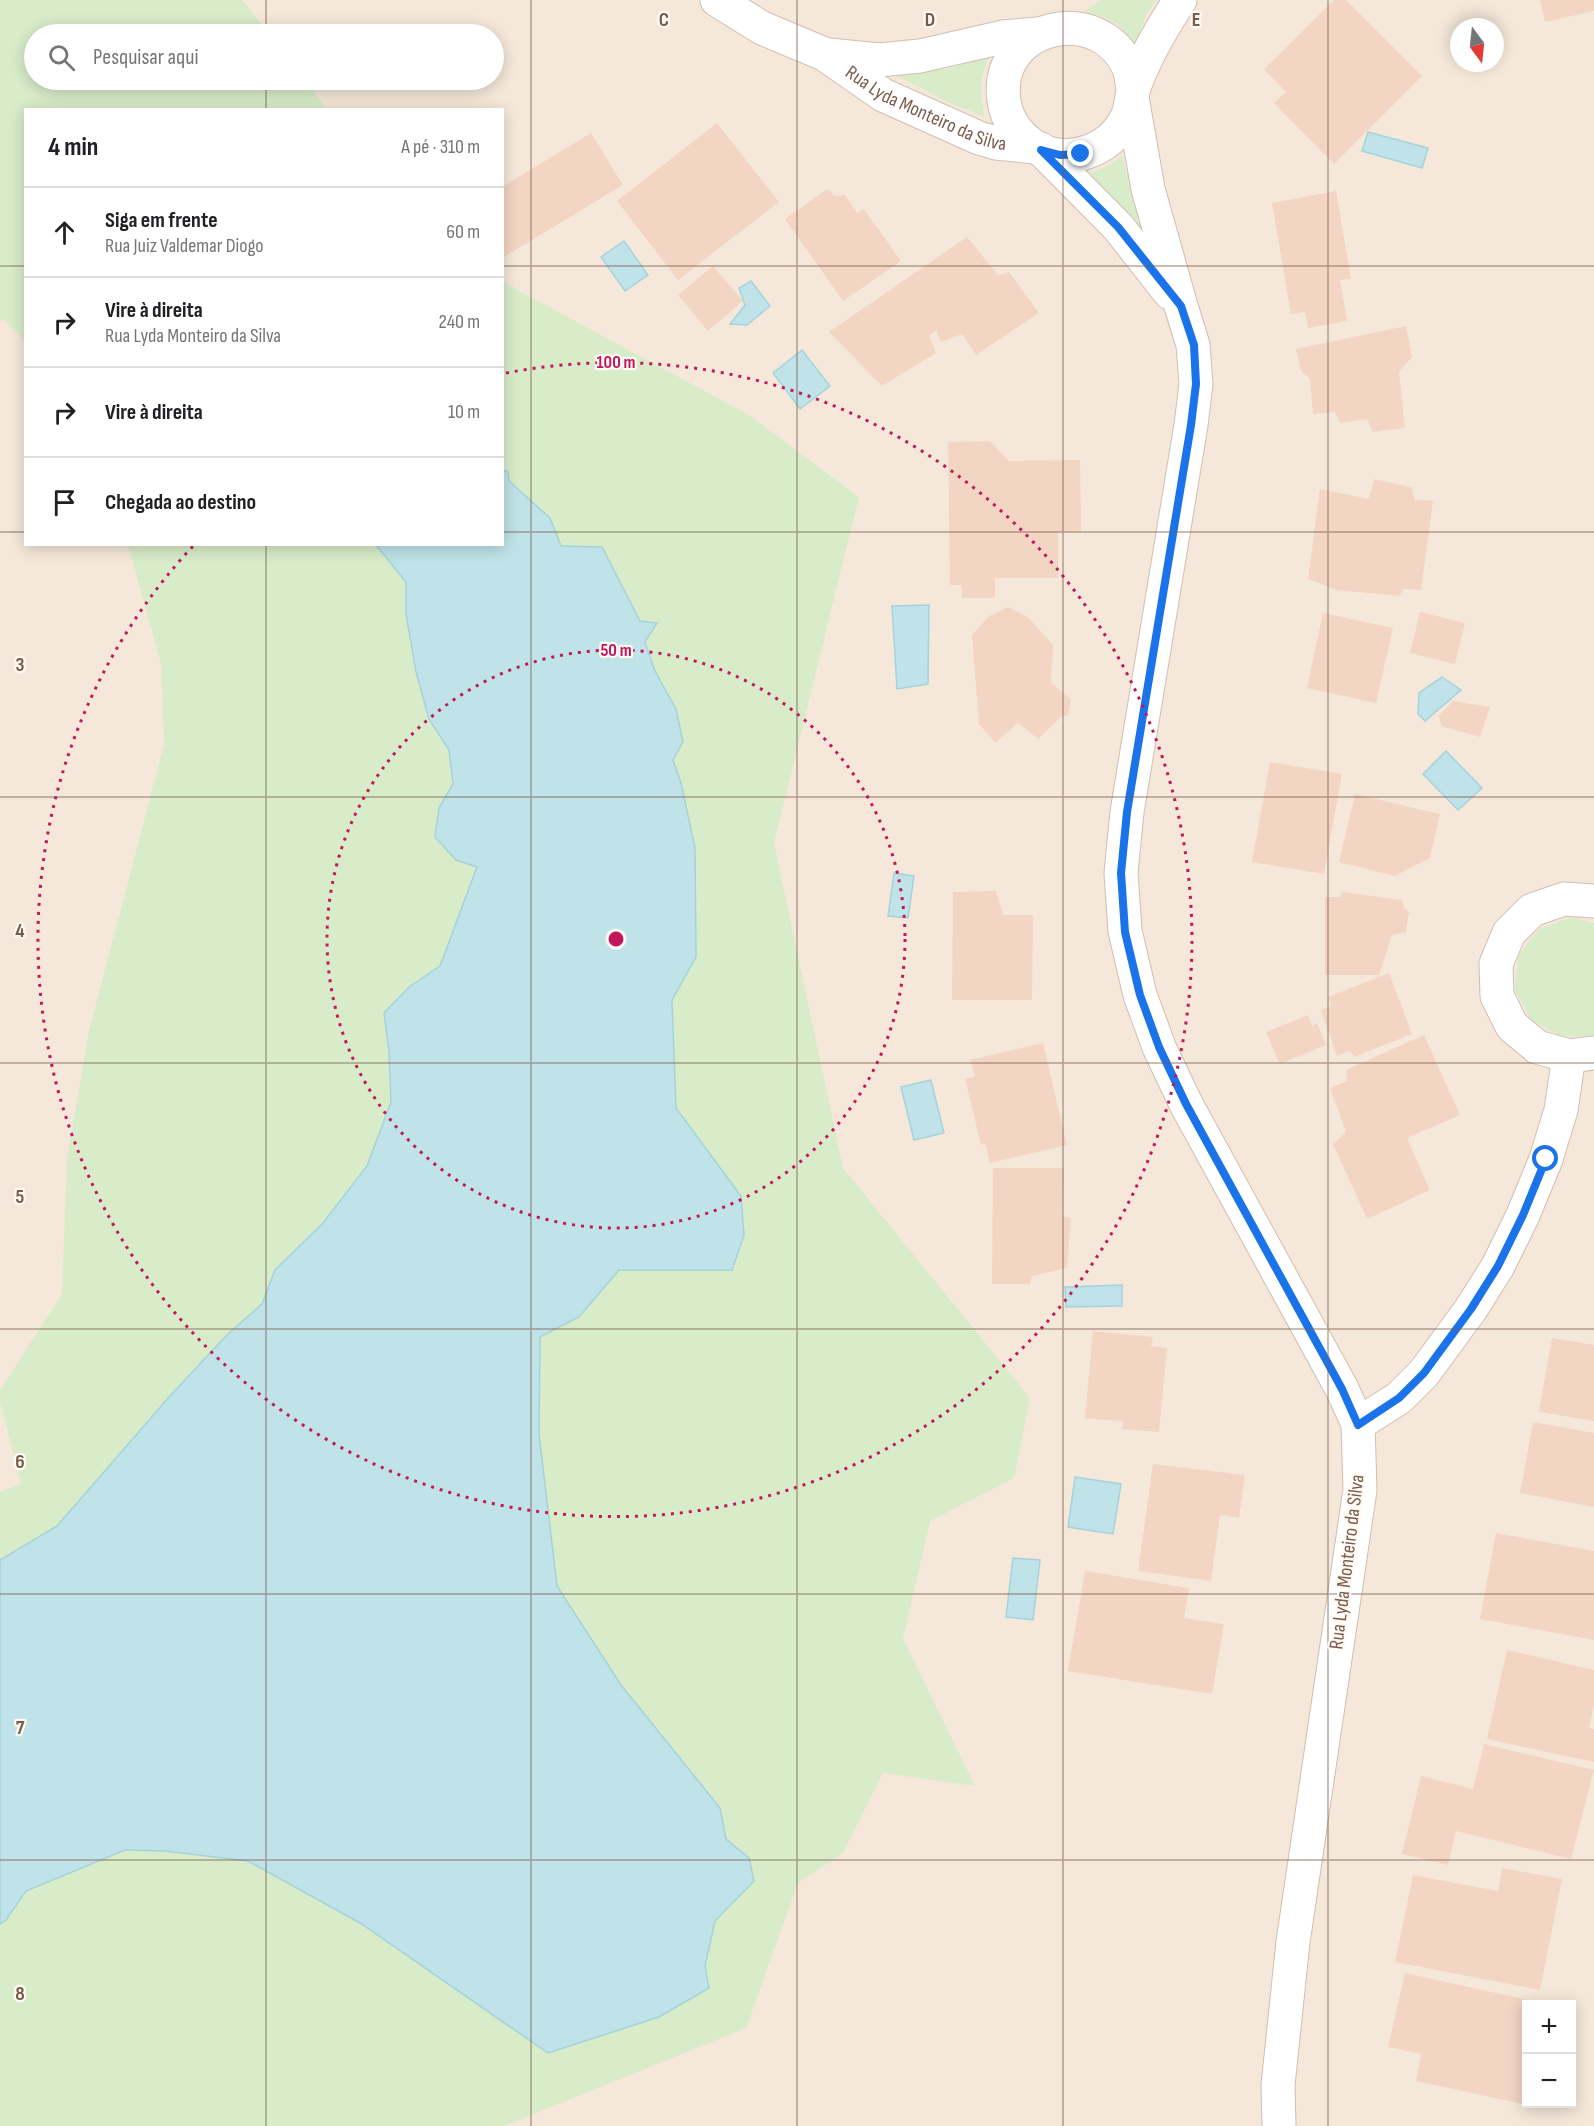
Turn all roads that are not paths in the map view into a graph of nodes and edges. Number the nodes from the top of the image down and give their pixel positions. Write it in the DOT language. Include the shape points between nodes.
graph roads {
  1 [pos="717,0"];
  2 [pos="1075,0"];
  3 [pos="1180,0"];
  4 [pos="1040,32"];
  5 [pos="824,54"];
  6 [pos="1133,93"];
  7 [pos="1038,148"];
  8 [pos="1181,306"];
  9 [pos="1594,901"];
  10 [pos="1582,1055"];
  11 [pos="1358,1425"];
  12 [pos="1278,2085"];
  13 [pos="1262,2126"];
  14 [pos="1279,2126"];
  1 -- 5 [label="street, Rua Lyda Monteiro da Silva" via="762,28"];
  2 -- 4 [label="street"];
  3 -- 6 [label="street" via="1148,55"];
  4 -- 5 [label="street, Rua Lyda Monteiro da Silva" via="920,56 879,60"];
  4 -- 6 [label="street" via="1063,26 1085,28 1104,36 1119,50 1129,69"];
  4 -- 7 [label="street" via="1019,48 1007,67 1003,90 1006,112 1017,133"];
  5 -- 7 [label="street, Rua Lyda Monteiro da Silva" via="883,95 979,138"];
  6 -- 7 [label="street" via="1127,117 1116,134 1100,147 1081,154 1060,155"];
  6 -- 8 [label="street, Rua Lyda Monteiro da Silva" via="1148,189"];
  7 -- 8 [label="street, Rua Lyda Monteiro da Silva" via="1118,227"];
  8 -- 11 [label="street, Rua Lyda Monteiro da Silva" via="1194,345 1196,384 1127,812 1121,873 1125,932 1140,995 1159,1047"];
  9 -- 10 [label="street" via="1564,898 1532,910 1509,933 1496,964 1497,996 1512,1026 1537,1047"];
  10 -- 11 [label="street" via="1546,1159 1498,1266 1424,1373 1399,1398"];
  11 -- 12 [label="street, Rua Lyda Monteiro da Silva" via="1360,1490 1293,1942"];
  12 -- 13 [label="street, Rua Lyda Monteiro da Silva"];
  12 -- 14 [label="street, Rua Lyda Monteiro da Silva"];
}
